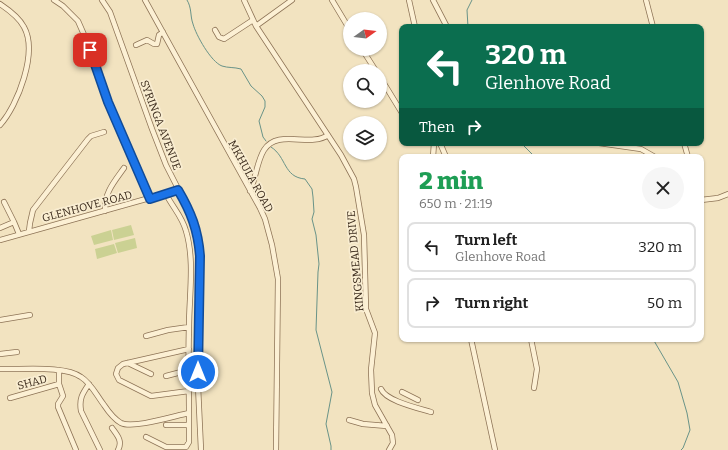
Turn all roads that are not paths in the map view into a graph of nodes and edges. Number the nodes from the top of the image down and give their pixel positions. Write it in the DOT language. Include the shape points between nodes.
graph roads {
  1 [pos="54,0"];
  2 [pos="102,0"];
  3 [pos="145,0"];
  4 [pos="244,0"];
  5 [pos="292,0"];
  6 [pos="332,0"];
  7 [pos="409,0"];
  8 [pos="433,0"];
  9 [pos="646,0"];
  10 [pos="0,4"];
  11 [pos="343,18"];
  12 [pos="253,20"];
  13 [pos="414,24"];
  14 [pos="445,24"];
  15 [pos="652,24"];
  16 [pos="256,26"];
  17 [pos="215,30"];
  18 [pos="163,32"];
  19 [pos="136,45"];
  20 [pos="387,89"];
  21 [pos="399,108"];
  22 [pos="0,125"];
  23 [pos="104,132"];
  24 [pos="328,135"];
  25 [pos="622,146"];
  26 [pos="649,154"];
  27 [pos="124,168"];
  28 [pos="178,190"];
  29 [pos="250,191"];
  30 [pos="166,194"];
  31 [pos="728,194"];
  32 [pos="150,199"];
  33 [pos="704,200"];
  34 [pos="4,202"];
  35 [pos="105,211"];
  36 [pos="14,222"];
  37 [pos="0,228"];
  38 [pos="29,230"];
  39 [pos="19,234"];
  40 [pos="0,240"];
  41 [pos="30,315"];
  42 [pos="0,320"];
  43 [pos="188,327"];
  44 [pos="146,336"];
  45 [pos="472,342"];
  46 [pos="532,342"];
  47 [pos="189,349"];
  48 [pos="17,352"];
  49 [pos="0,354"];
  50 [pos="128,363"];
  51 [pos="0,370"];
  52 [pos="59,370"];
  53 [pos="189,370"];
  54 [pos="151,374"];
  55 [pos="166,376"];
  56 [pos="59,384"];
  57 [pos="89,384"];
  58 [pos="534,388"];
  59 [pos="381,389"];
  60 [pos="189,391"];
  61 [pos="402,392"];
  62 [pos="10,398"];
  63 [pos="418,400"];
  64 [pos="431,412"];
  65 [pos="189,413"];
  66 [pos="349,420"];
  67 [pos="166,425"];
  68 [pos="189,425"];
  69 [pos="387,426"];
  70 [pos="112,428"];
  71 [pos="146,437"];
  72 [pos="76,450"];
  73 [pos="100,450"];
  74 [pos="118,450"];
  75 [pos="201,450"];
  76 [pos="276,450"];
  77 [pos="389,450"];
  78 [pos="495,450"];
  1 -- 32 [label="street" via="78,21 108,102"];
  2 -- 28 [label="street, SYRINGA AVENUE" via="110,12 152,129"];
  3 -- 18 [label="street, MKHULA ROAD"];
  4 -- 12 [label="street, KINGSMEAD DRIVE"];
  5 -- 16 [label="street"];
  6 -- 11 [label="street"];
  7 -- 13 [label="street"];
  8 -- 14 [label="street"];
  9 -- 15 [label="street"];
  10 -- 22 [label="street" via="20,20 30,45 23,83 16,100"];
  12 -- 16 [label="street, KINGSMEAD DRIVE"];
  12 -- 17 [label="street" via="224,39 219,37"];
  16 -- 24 [label="street, KINGSMEAD DRIVE"];
  18 -- 19 [label="street" via="159,35 157,44 147,40"];
  18 -- 29 [label="street, MKHULA ROAD"];
  20 -- 21 [label="street"];
  23 -- 38 [label="street" via="92,136 77,152 33,210"];
  24 -- 29 [label="street" via="317,139 279,140 270,144 262,154"];
  24 -- 69 [label="street, KINGSMEAD DRIVE" via="354,179 358,194 364,235 366,309 375,333 371,370 372,393 375,405"];
  25 -- 26 [label="street" via="640,149"];
  27 -- 35 [label="street" via="108,190"];
  28 -- 30 [label="street, GLENHOVE ROAD"];
  28 -- 75 [label="street, SYRINGA AVENUE" via="195,225 199,245 198,386"];
  29 -- 76 [label="street, MKHULA ROAD" via="265,219 277,274"];
  30 -- 32 [label="street, GLENHOVE ROAD"];
  30 -- 43 [label="street" via="181,217 189,242"];
  31 -- 33 [label="street"];
  32 -- 35 [label="street, GLENHOVE ROAD"];
  34 -- 36 [label="street"];
  35 -- 38 [label="street, GLENHOVE ROAD"];
  36 -- 37 [label="street"];
  36 -- 39 [label="street"];
  38 -- 39 [label="street, GLENHOVE ROAD"];
  39 -- 40 [label="street, GLENHOVE ROAD"];
  41 -- 42 [label="street"];
  43 -- 44 [label="street"];
  43 -- 47 [label="street"];
  45 -- 78 [label="street"];
  46 -- 58 [label="street" via="537,369"];
  47 -- 50 [label="street"];
  47 -- 53 [label="street"];
  48 -- 49 [label="street"];
  50 -- 54 [label="street"];
  50 -- 60 [label="street" via="118,368 117,377 151,396"];
  51 -- 52 [label="street"];
  52 -- 56 [label="street"];
  52 -- 57 [label="street" via="77,374"];
  53 -- 55 [label="street"];
  53 -- 60 [label="street"];
  56 -- 62 [label="street, SHAD"];
  56 -- 72 [label="street" via="63,396 58,407"];
  57 -- 65 [label="street" via="114,418 126,425"];
  57 -- 73 [label="street" via="82,395 81,411"];
  59 -- 64 [label="street" via="387,396"];
  60 -- 65 [label="street"];
  61 -- 63 [label="street"];
  65 -- 68 [label="street"];
  66 -- 69 [label="street"];
  67 -- 68 [label="street"];
  68 -- 71 [label="street" via="189,444 186,447 166,447"];
  69 -- 77 [label="street, KINGSMEAD DRIVE" via="393,443"];
  70 -- 74 [label="street" via="119,438"];
}
